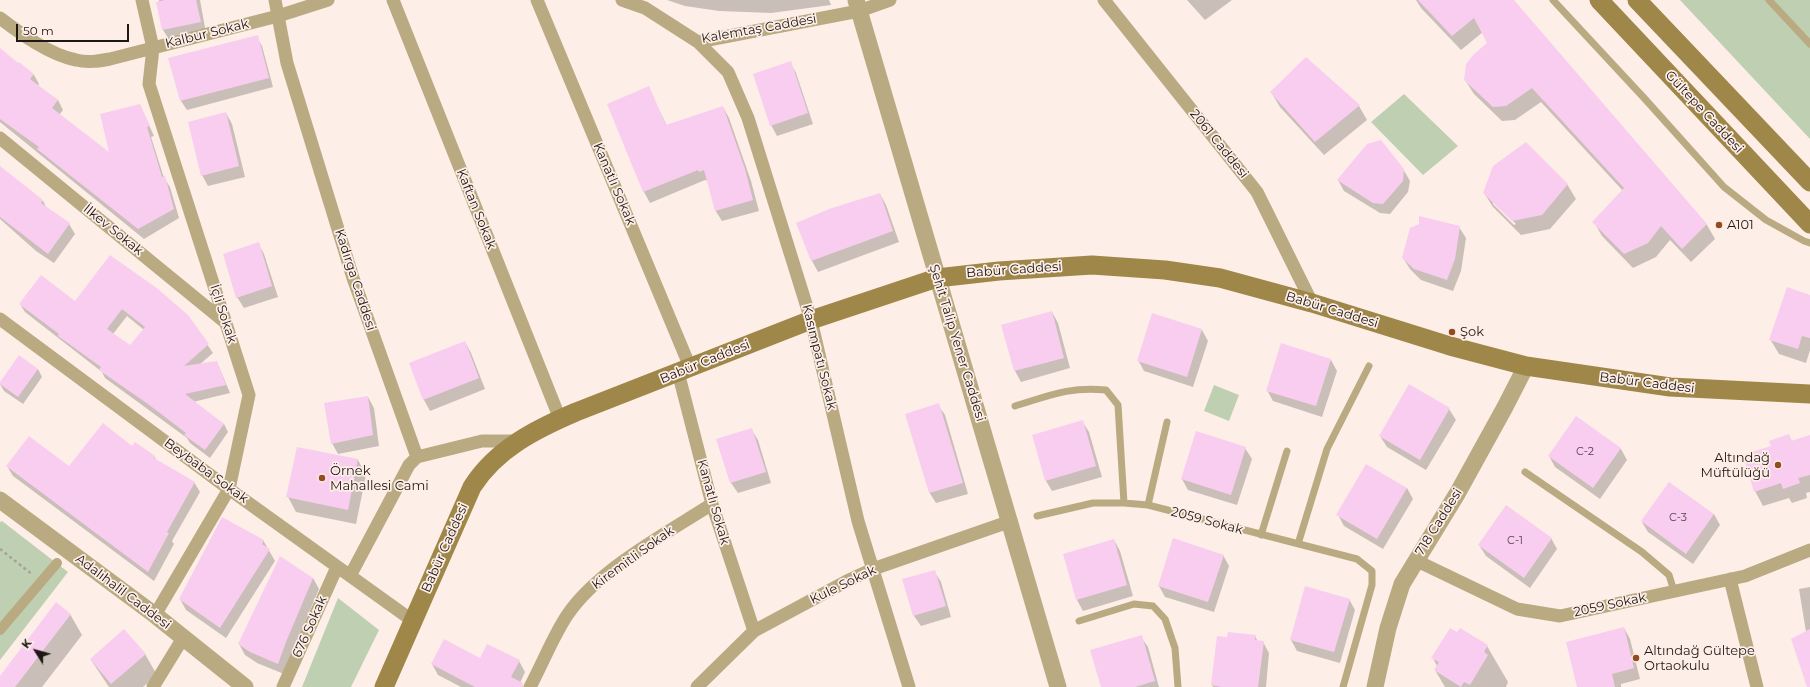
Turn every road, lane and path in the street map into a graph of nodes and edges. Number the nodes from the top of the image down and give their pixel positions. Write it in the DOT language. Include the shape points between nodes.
graph roads {
  1 [pos="142,0"];
  2 [pos="275,0"];
  3 [pos="328,0"];
  4 [pos="393,0"];
  5 [pos="537,0"];
  6 [pos="622,0"];
  7 [pos="890,0"];
  8 [pos="1104,0"];
  9 [pos="1553,0"];
  10 [pos="1599,0"];
  11 [pos="1637,0"];
  12 [pos="1769,0"];
  13 [pos="857,6"];
  14 [pos="278,16"];
  15 [pos="0,18"];
  16 [pos="698,42"];
  17 [pos="1809,42"];
  18 [pos="152,48"];
  19 [pos="0,138"];
  20 [pos="1810,182"];
  21 [pos="1810,224"];
  22 [pos="1810,243"];
  23 [pos="937,278"];
  24 [pos="1312,303"];
  25 [pos="0,319"];
  26 [pos="811,320"];
  27 [pos="226,323"];
  28 [pos="1369,366"];
  29 [pos="1526,366"];
  30 [pos="684,370"];
  31 [pos="1810,394"];
  32 [pos="1014,406"];
  33 [pos="560,419"];
  34 [pos="1167,422"];
  35 [pos="519,441"];
  36 [pos="1287,451"];
  37 [pos="417,457"];
  38 [pos="1525,472"];
  39 [pos="229,489"];
  40 [pos="0,500"];
  41 [pos="1124,503"];
  42 [pos="712,504"];
  43 [pos="1148,505"];
  44 [pos="1038,516"];
  45 [pos="1011,521"];
  46 [pos="1261,535"];
  47 [pos="1298,544"];
  48 [pos="0,549"];
  49 [pos="1810,550"];
  50 [pos="1415,560"];
  51 [pos="57,563"];
  52 [pos="337,567"];
  53 [pos="873,569"];
  54 [pos="350,576"];
  55 [pos="1730,579"];
  56 [pos="41,581"];
  57 [pos="1674,591"];
  58 [pos="155,615"];
  59 [pos="413,621"];
  60 [pos="1079,621"];
  61 [pos="0,630"];
  62 [pos="754,631"];
  63 [pos="183,638"];
  64 [pos="154,687"];
  65 [pos="246,687"];
  66 [pos="283,687"];
  67 [pos="384,687"];
  68 [pos="530,687"];
  69 [pos="697,687"];
  70 [pos="909,687"];
  71 [pos="1058,687"];
  72 [pos="1178,687"];
  73 [pos="1343,687"];
  74 [pos="1375,687"];
  75 [pos="1757,687"];
  1 -- 18 [label="street, İçli Sokak"];
  2 -- 14 [label="street, Kadırga Caddesi"];
  3 -- 14 [label="street, Kalbur Sokak"];
  4 -- 33 [label="street, Kaftan Sokak"];
  5 -- 30 [label="street, Kanatlı Sokak"];
  6 -- 16 [label="street, Kalemtaş Caddesi" via="646,8"];
  7 -- 13 [label="street, Kalemtaş Caddesi"];
  8 -- 24 [label="street, 2061 Caddesi" via="1257,192"];
  9 -- 22 [label="lane" via="1724,187 1766,220"];
  10 -- 21 [label="main road, Gültepe Caddesi"];
  11 -- 20 [label="main road"];
  12 -- 17 [label="lane"];
  13 -- 16 [label="street, Kalemtaş Caddesi"];
  13 -- 23 [label="street, Şehit Talip Yener Caddesi"];
  14 -- 18 [label="street, Kalbur Sokak"];
  14 -- 37 [label="street, Kadırga Caddesi" via="287,63 353,278"];
  15 -- 18 [label="street, Kalbur Sokak" via="32,40 76,60 91,62"];
  16 -- 26 [label="street, Kasımpatı Sokak" via="728,72 748,118"];
  18 -- 27 [label="street, İçli Sokak" via="149,84"];
  19 -- 27 [label="street, İlkev Sokak"];
  23 -- 24 [label="main road, Babür Caddesi" via="1092,265 1165,270 1220,278"];
  23 -- 26 [label="main road, Babür Caddesi"];
  23 -- 45 [label="street, Şehit Talip Yener Caddesi"];
  24 -- 29 [label="main road, Babür Caddesi" via="1450,346"];
  25 -- 39 [label="street, Beybaba Sokak"];
  26 -- 30 [label="main road, Babür Caddesi"];
  26 -- 53 [label="street, Kasımpatı Sokak" via="858,521"];
  27 -- 39 [label="street, İçli Sokak" via="249,395"];
  28 -- 47 [label="lane" via="1327,449"];
  29 -- 31 [label="main road, Babür Caddesi" via="1670,387"];
  29 -- 50 [label="street, 718 Caddesi" via="1506,407"];
  30 -- 33 [label="main road, Babür Caddesi"];
  30 -- 42 [label="street, Kanatlı Sokak"];
  32 -- 41 [label="lane" via="1065,391 1086,388 1106,390 1118,405"];
  33 -- 35 [label="main road, Babür Caddesi"];
  34 -- 43 [label="lane"];
  35 -- 37 [label="street" via="482,441"];
  35 -- 59 [label="main road, Babür Caddesi" via="489,464 472,487"];
  36 -- 46 [label="lane"];
  37 -- 54 [label="street" via="409,465"];
  38 -- 57 [label="lane" via="1642,552 1669,575"];
  39 -- 52 [label="street, Beybaba Sokak"];
  39 -- 58 [label="street, İçli Sokak"];
  40 -- 58 [label="street, Adalıhalil Caddesi"];
  41 -- 43 [label="lane, 2059 Sokak"];
  41 -- 44 [label="lane, 2059 Sokak" via="1093,503"];
  42 -- 62 [label="street, Kanatlı Sokak"];
  42 -- 68 [label="street, Kiremitli Sokak" via="642,548 591,586 568,614"];
  43 -- 46 [label="lane, 2059 Sokak"];
  45 -- 53 [label="street, Kule Sokak"];
  45 -- 71 [label="street, Şehit Talip Yener Caddesi"];
  46 -- 47 [label="lane, 2059 Sokak"];
  47 -- 73 [label="lane, 2059 Sokak" via="1357,559 1372,571 1372,585"];
  48 -- 56 [label="path"];
  49 -- 55 [label="street, 2059 Sokak" via="1745,576"];
  50 -- 57 [label="street, 2059 Sokak" via="1517,609 1560,616"];
  50 -- 74 [label="street, 718 Caddesi" via="1400,591 1388,628"];
  51 -- 56 [label="street"];
  52 -- 54 [label="street, Beybaba Sokak"];
  52 -- 66 [label="street, 676 Sokak"];
  53 -- 62 [label="street, Kule Sokak"];
  53 -- 70 [label="street, Kasımpatı Sokak"];
  54 -- 59 [label="street, Beybaba Sokak"];
  55 -- 57 [label="street, 2059 Sokak"];
  55 -- 75 [label="street"];
  56 -- 61 [label="street"];
  58 -- 63 [label="street, Adalıhalil Caddesi"];
  59 -- 67 [label="main road, Babür Caddesi"];
  60 -- 72 [label="lane" via="1134,604 1153,606 1165,619 1175,648"];
  62 -- 69 [label="street, Kule Sokak"];
  63 -- 64 [label="street"];
  63 -- 65 [label="street, Adalıhalil Caddesi"];
}
